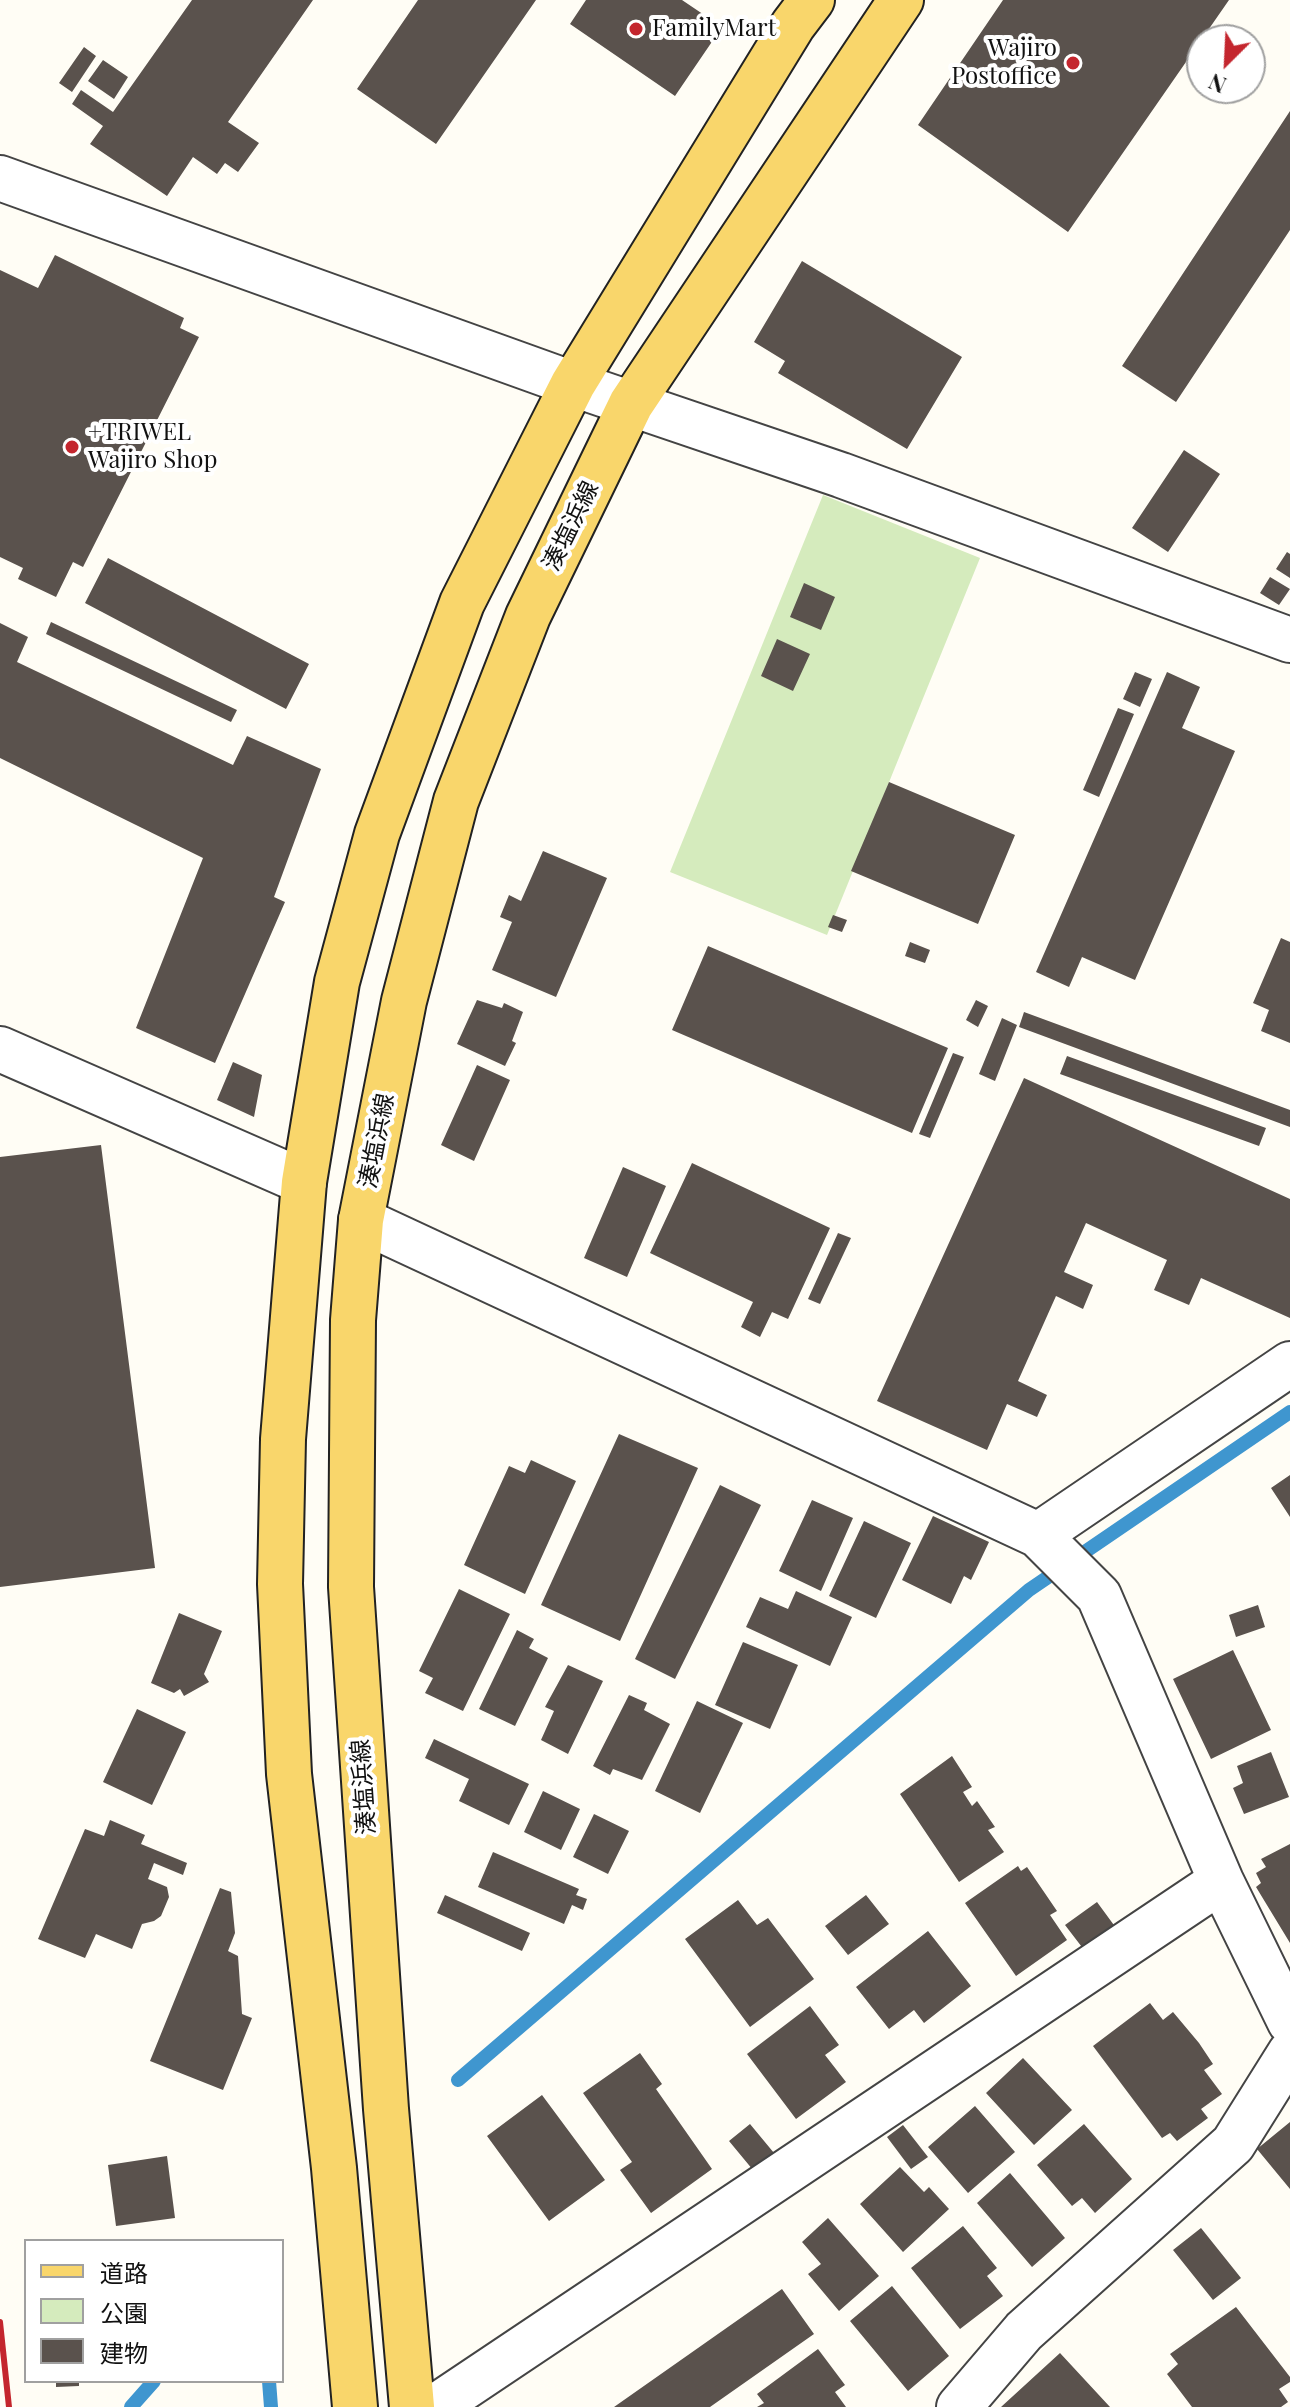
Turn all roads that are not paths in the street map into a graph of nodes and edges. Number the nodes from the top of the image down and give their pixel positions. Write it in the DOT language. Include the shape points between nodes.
graph roads {
  1 [pos="812,0"];
  2 [pos="901,0"];
  3 [pos="0,178"];
  4 [pos="573,384"];
  5 [pos="631,404"];
  6 [pos="1290,640"];
  7 [pos="0,1049"];
  8 [pos="304,1182"];
  9 [pos="361,1220"];
  10 [pos="1290,1364"];
  11 [pos="1038,1535"];
  12 [pos="1221,1881"];
  13 [pos="1290,2022"];
  14 [pos="1290,2053"];
  15 [pos="355,2407"];
  16 [pos="412,2407"];
  17 [pos="435,2407"];
  18 [pos="959,2407"];
  1 -- 4 [label="main road"];
  2 -- 5 [label="main road, 湊塩浜線"];
  3 -- 4 [label="street"];
  4 -- 5 [label="street"];
  4 -- 8 [label="main road" via="462,603 377,834 337,982"];
  5 -- 6 [label="street"];
  5 -- 9 [label="main road, 湊塩浜線" via="528,616 456,801 404,1001"];
  7 -- 8 [label="street"];
  8 -- 15 [label="main road" via="283,1439 280,1584 289,1774"];
  9 -- 11 [label="street"];
  9 -- 16 [label="main road, 湊塩浜線" via="353,1320 351,1587"];
  10 -- 11 [label="street"];
  11 -- 12 [label="street" via="1099,1596"];
  12 -- 13 [label="street"];
  12 -- 17 [label="street"];
  14 -- 18 [label="street" via="1233,2144 1024,2331"];
}
